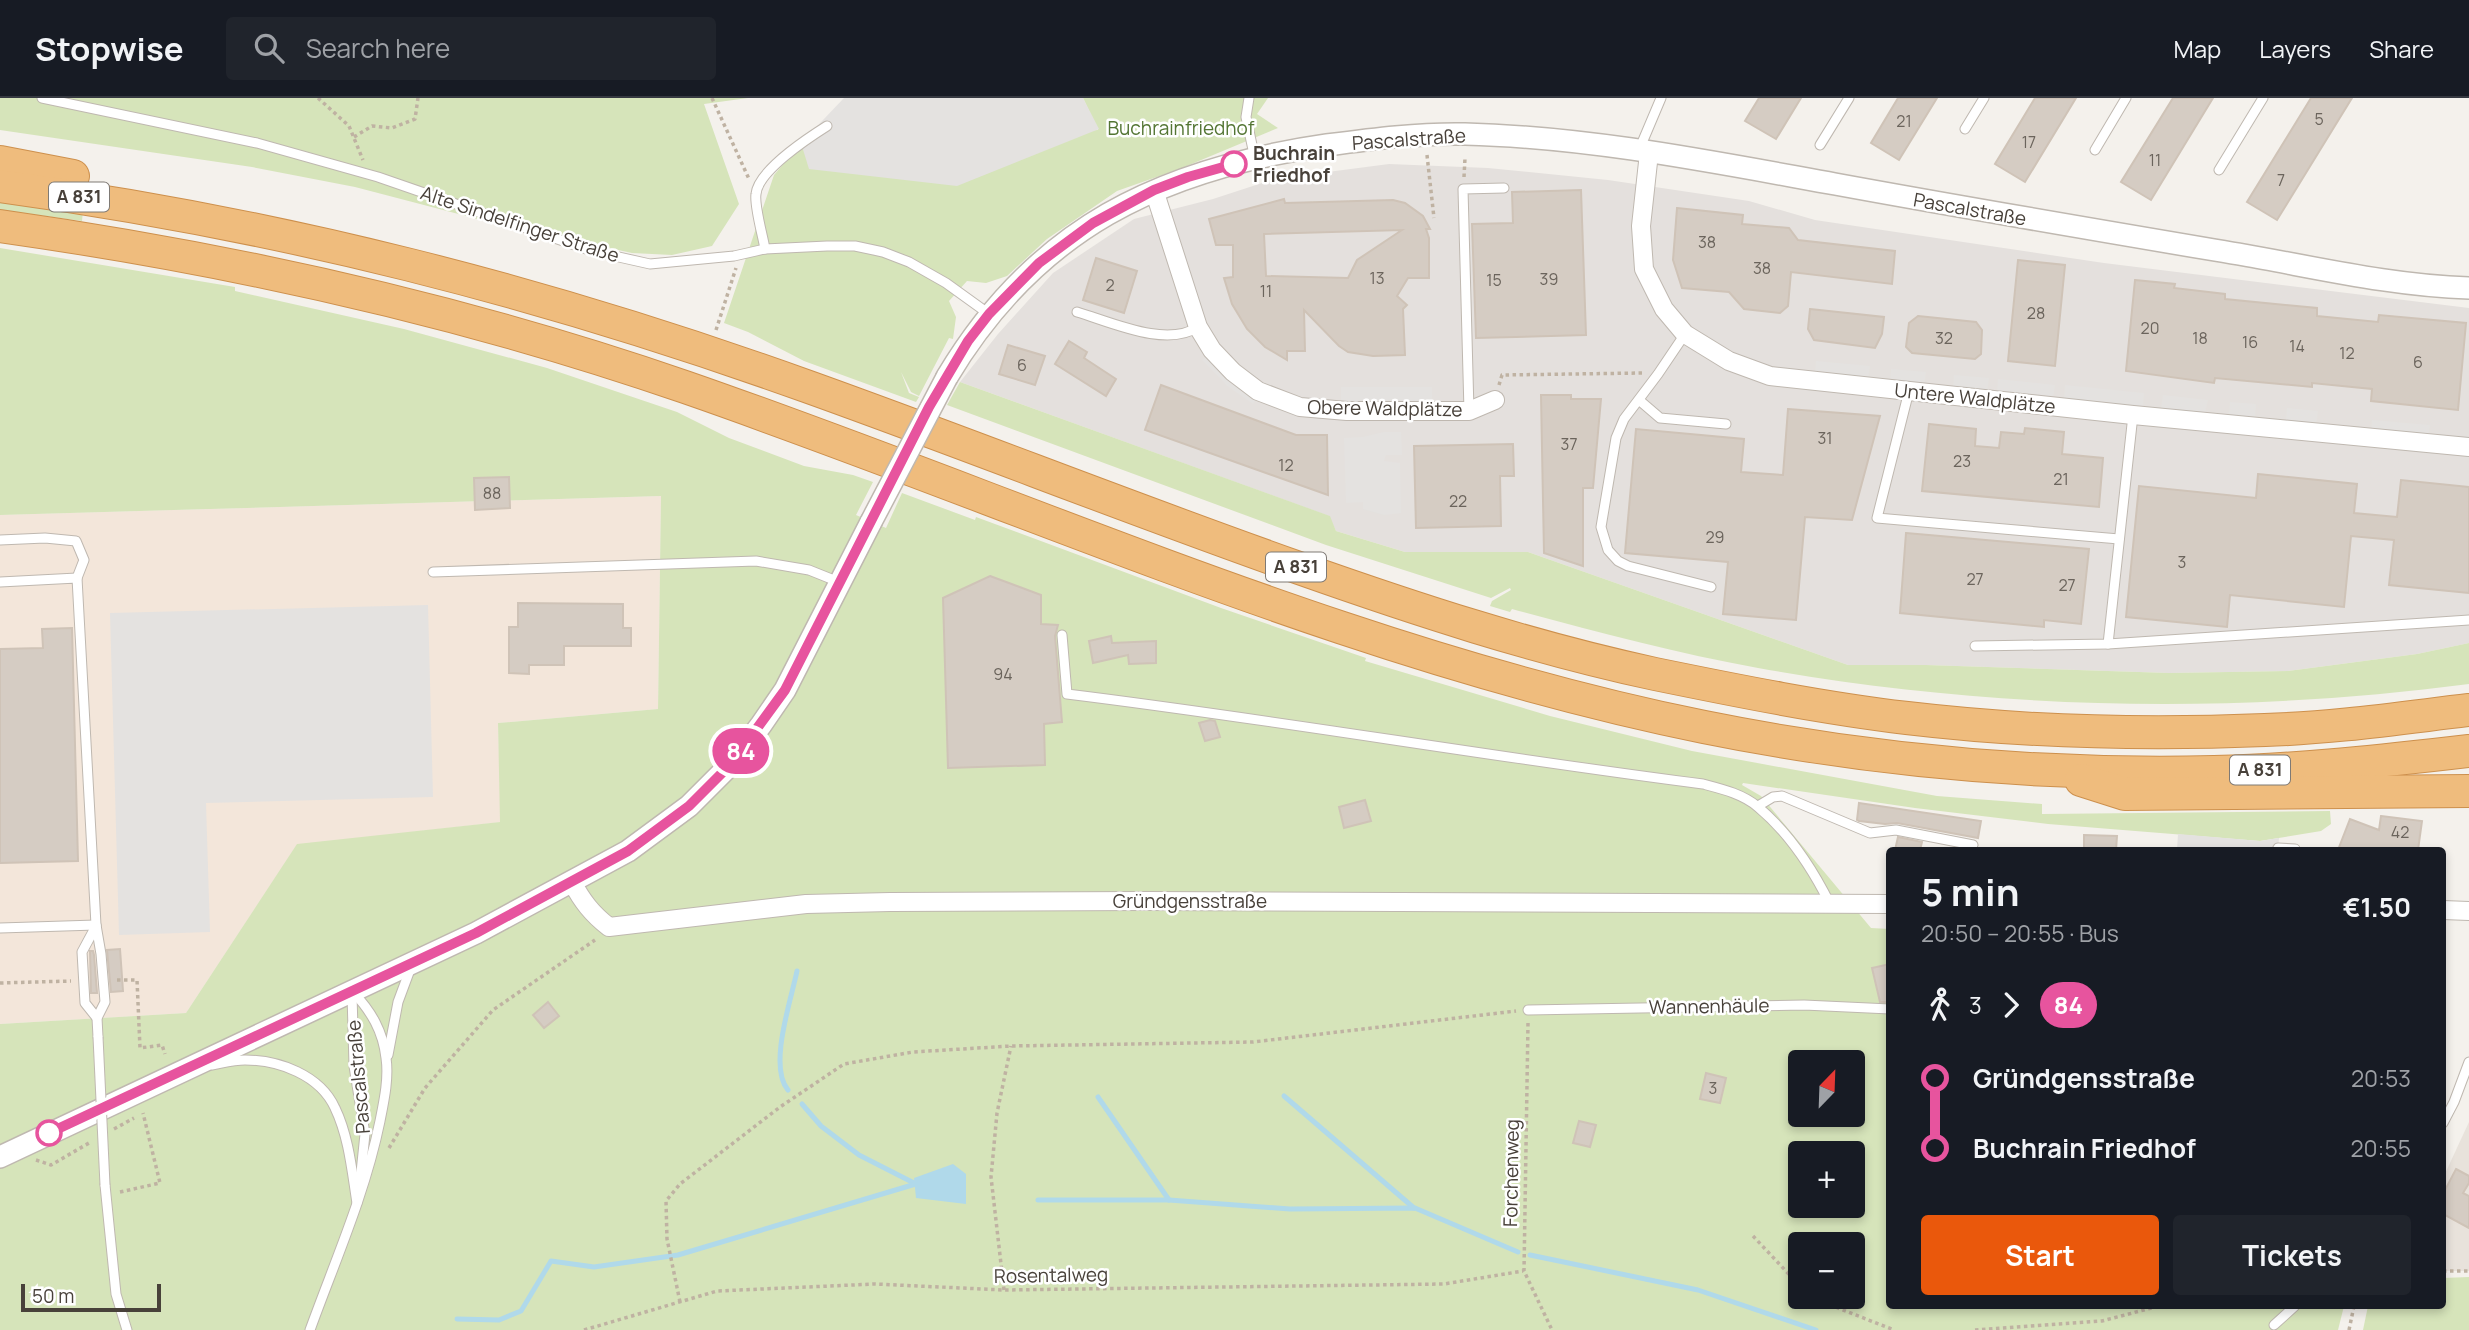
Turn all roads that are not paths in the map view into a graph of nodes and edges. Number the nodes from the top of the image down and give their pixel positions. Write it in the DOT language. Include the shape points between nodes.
graph roads {
  1 [pos="42,98"];
  2 [pos="1249,98"];
  3 [pos="1661,98"];
  4 [pos="1849,98"];
  5 [pos="1984,98"];
  6 [pos="2126,98"];
  7 [pos="2263,98"];
  8 [pos="827,126"];
  9 [pos="1965,130"];
  10 [pos="1820,145"];
  11 [pos="2095,150"];
  12 [pos="1644,152"];
  13 [pos="1255,159"];
  14 [pos="0,162"];
  15 [pos="2219,170"];
  16 [pos="0,186"];
  17 [pos="1504,188"];
  18 [pos="1154,190"];
  19 [pos="158,209"];
  20 [pos="0,226"];
  21 [pos="765,249"];
  22 [pos="2469,288"];
  23 [pos="1077,312"];
  24 [pos="989,314"];
  25 [pos="1198,327"];
  26 [pos="1685,334"];
  27 [pos="1909,391"];
  28 [pos="1495,400"];
  29 [pos="1639,400"];
  30 [pos="1469,411"];
  31 [pos="2133,415"];
  32 [pos="1726,424"];
  33 [pos="2469,447"];
  34 [pos="2119,539"];
  35 [pos="0,540"];
  36 [pos="433,572"];
  37 [pos="77,578"];
  38 [pos="0,582"];
  39 [pos="841,583"];
  40 [pos="1711,587"];
  41 [pos="2469,620"];
  42 [pos="1062,635"];
  43 [pos="2108,644"];
  44 [pos="1975,646"];
  45 [pos="2469,710"];
  46 [pos="2469,751"];
  47 [pos="2049,770"];
  48 [pos="2469,791"];
  49 [pos="1758,806"];
  50 [pos="1973,845"];
  51 [pos="572,882"];
  52 [pos="1830,904"];
  53 [pos="1886,904"];
  54 [pos="2446,910"];
  55 [pos="2469,911"];
  56 [pos="96,926"];
  57 [pos="0,928"];
  58 [pos="414,962"];
  59 [pos="352,991"];
  60 [pos="1886,1009"];
  61 [pos="1528,1010"];
  62 [pos="97,1018"];
  63 [pos="387,1060"];
  64 [pos="2469,1062"];
  65 [pos="185,1069"];
  66 [pos="2446,1116"];
  67 [pos="0,1157"];
  68 [pos="358,1205"];
  69 [pos="2292,1309"];
  70 [pos="2274,1325"];
  71 [pos="127,1330"];
  72 [pos="310,1330"];
  1 -- 21 [label="lane, Alte Sindelfinger Straße" via="257,143 369,174 592,251 650,264"];
  2 -- 13 [label="lane" via="1246,117"];
  3 -- 12 [label="lane"];
  4 -- 10 [label="lane"];
  5 -- 9 [label="lane"];
  6 -- 11 [label="lane"];
  7 -- 15 [label="lane"];
  8 -- 21 [label="lane" via="767,173 755,193"];
  12 -- 13 [label="street, Pascalstraße" via="1465,134 1365,140"];
  12 -- 22 [label="street, Pascalstraße" via="2357,275"];
  12 -- 26 [label="street, Untere Waldplätze" via="1644,269 1664,309"];
  13 -- 18 [label="street, Pascalstraße"];
  14 -- 19 [label="highway" via="115,185"];
  16 -- 19 [label="highway, A 831"];
  17 -- 30 [label="lane" via="1463,190"];
  18 -- 24 [label="street, Pascalstraße" via="1056,249"];
  18 -- 25 [label="street, Obere Waldplätze"];
  19 -- 45 [label="highway, A 831" via="416,265 569,307 708,352 1377,595 1650,673 1906,718 2048,729 2270,730"];
  20 -- 47 [label="highway, A 831" via="292,277 572,351 766,416 1307,615 1578,697 1804,746"];
  21 -- 24 [label="lane, Alte Sindelfinger Straße" via="855,246 883,252 946,283"];
  23 -- 25 [label="lane" via="1159,335 1186,334"];
  24 -- 39 [label="street, Pascalstraße, bridge" via="947,377"];
  25 -- 30 [label="street, Obere Waldplätze" via="1233,372 1258,391 1300,407 1378,418"];
  26 -- 27 [label="street, Untere Waldplätze" via="1729,361 1770,376"];
  26 -- 29 [label="lane"];
  27 -- 31 [label="street, Untere Waldplätze"];
  27 -- 34 [label="lane" via="1877,518"];
  28 -- 30 [label="street, Obere Waldplätze"];
  29 -- 32 [label="lane" via="1660,418"];
  29 -- 40 [label="lane" via="1616,438 1602,517 1603,539 1608,551 1629,566"];
  31 -- 33 [label="street, Untere Waldplätze"];
  31 -- 34 [label="lane"];
  34 -- 43 [label="lane"];
  35 -- 37 [label="lane" via="76,541 83,560"];
  36 -- 39 [label="lane" via="756,561 809,569"];
  37 -- 38 [label="lane"];
  37 -- 56 [label="lane"];
  39 -- 51 [label="street, Pascalstraße" via="785,690 731,764 689,806 628,851"];
  41 -- 43 [label="lane"];
  42 -- 49 [label="lane" via="1067,694 1703,783"];
  43 -- 44 [label="lane"];
  46 -- 47 [label="highway, A 831" via="2367,763 2214,772"];
  47 -- 48 [label="highway" via="2125,794"];
  49 -- 50 [label="lane" via="1782,796 1870,833 1896,830"];
  49 -- 52 [label="lane" via="1799,852"];
  51 -- 52 [label="street, Gründgensstraße" via="581,900 609,927 806,904 890,902"];
  51 -- 58 [label="street, Pascalstraße"];
  52 -- 53 [label="street, Gründgensstraße"];
  54 -- 55 [label="street"];
  56 -- 57 [label="lane"];
  56 -- 62 [label="lane" via="105,1002"];
  56 -- 62 [label="lane" via="82,952 85,1003"];
  58 -- 59 [label="street, Pascalstraße"];
  58 -- 63 [label="lane, Pascalstraße" via="398,1002"];
  59 -- 63 [label="lane, Pascalstraße" via="369,1009"];
  59 -- 65 [label="street, Pascalstraße"];
  59 -- 68 [label="lane, Pascalstraße" via="351,1022 365,1134"];
  60 -- 61 [label="lane, Wannenhäule" via="1804,1005"];
  62 -- 71 [label="lane, bridge" via="105,1190 116,1294"];
  63 -- 68 [label="lane, Pascalstraße" via="375,1145"];
  64 -- 66 [label="lane"];
  65 -- 67 [label="street, Pascalstraße"];
  65 -- 68 [label="lane, Pascalstraße" via="244,1060 275,1064 321,1087 339,1119"];
  68 -- 72 [label="lane, Pascalstraße"];
  69 -- 70 [label="lane"];
}
